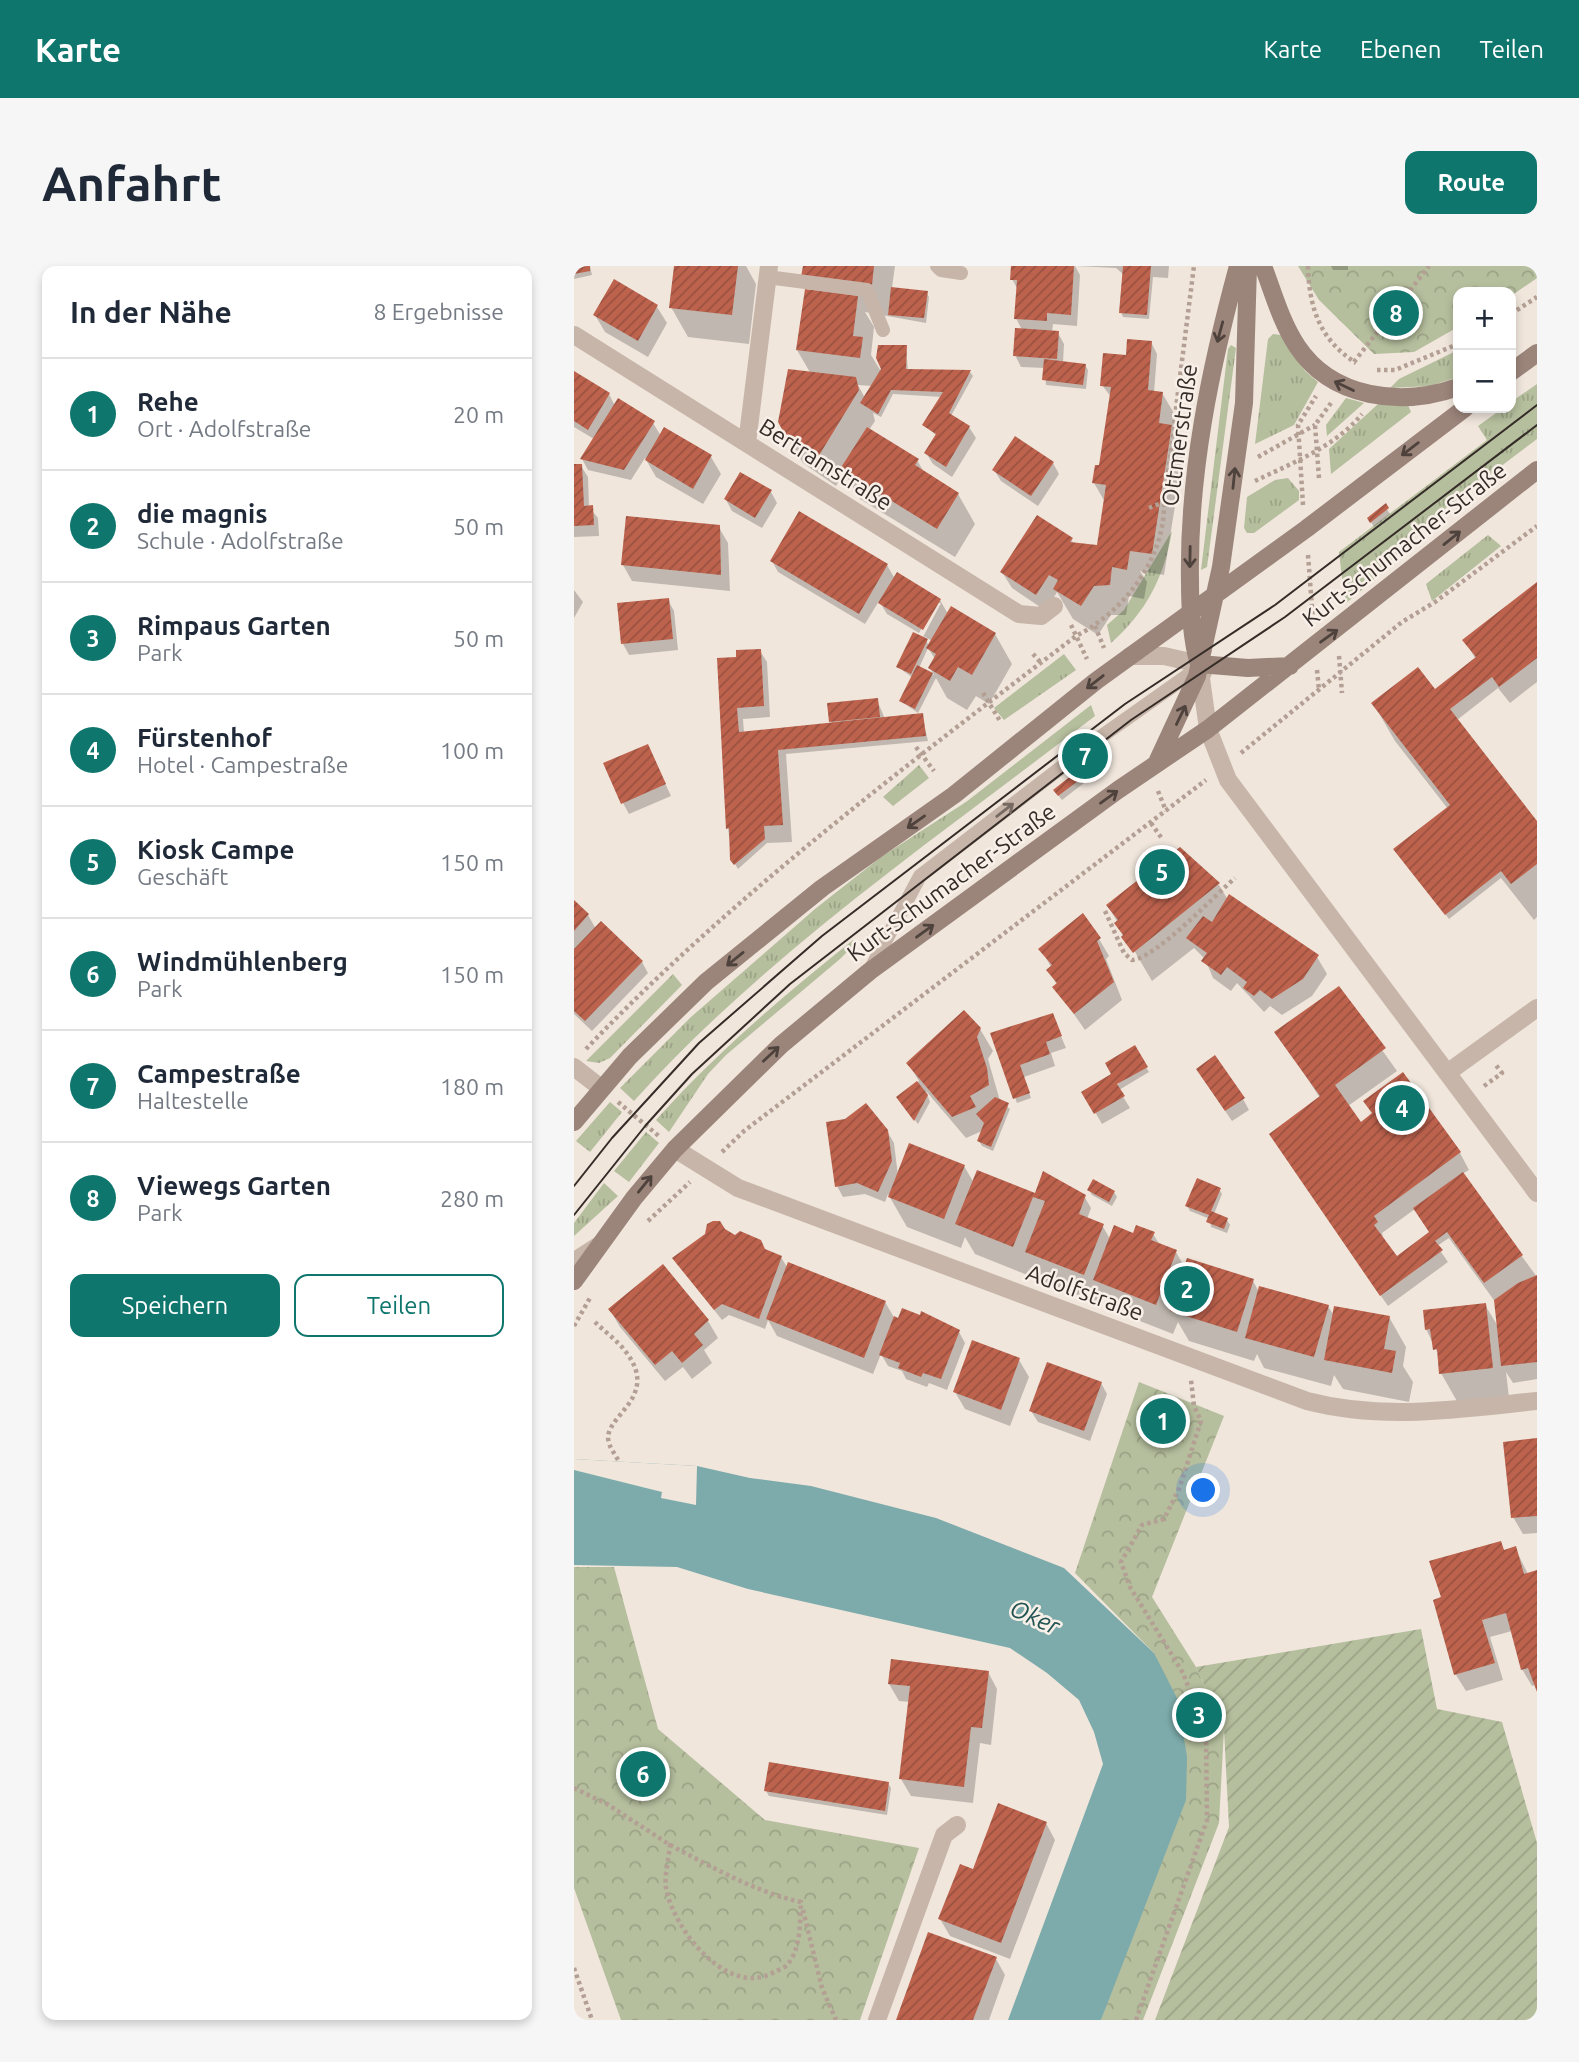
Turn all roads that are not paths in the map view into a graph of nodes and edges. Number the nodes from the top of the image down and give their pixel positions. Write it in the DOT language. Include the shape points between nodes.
graph roads {
  1 [pos="937,266"];
  2 [pos="1238,266"];
  3 [pos="1248,266"];
  4 [pos="1262,266"];
  5 [pos="768,272"];
  6 [pos="961,273"];
  7 [pos="884,330"];
  8 [pos="574,335"];
  9 [pos="1537,353"];
  10 [pos="1516,368"];
  11 [pos="1453,388"];
  12 [pos="1458,413"];
  13 [pos="747,443"];
  14 [pos="1537,470"];
  15 [pos="1216,594"];
  16 [pos="1054,606"];
  17 [pos="1190,613"];
  18 [pos="1130,656"];
  19 [pos="1290,666"];
  20 [pos="1199,670"];
  21 [pos="1275,678"];
  22 [pos="1208,729"];
  23 [pos="1156,764"];
  24 [pos="870,971"];
  25 [pos="1537,1009"];
  26 [pos="576,1062"];
  27 [pos="1447,1073"];
  28 [pos="601,1088"];
  29 [pos="574,1122"];
  30 [pos="675,1149"];
  31 [pos="1537,1194"];
  32 [pos="605,1239"];
  33 [pos="574,1259"];
  34 [pos="574,1281"];
  35 [pos="1537,1401"];
  36 [pos="957,1825"];
  37 [pos="877,2020"];
  1 -- 6 [label="lane"];
  2 -- 17 [label="main road, Ottmerstraße, one-way" via="1217,345 1194,488"];
  15 -- 3 [label="main road, one-way" via="1244,403"];
  11 -- 4 [label="main road, one-way" via="1404,397 1341,386 1297,347"];
  5 -- 7 [label="lane" via="867,290"];
  5 -- 13 [label="street"];
  8 -- 13 [label="street, Bertramstraße"];
  9 -- 10 [label="main road"];
  12 -- 15 [label="main road, one-way"];
  13 -- 16 [label="street, Bertramstraße" via="1018,614 1041,616"];
  19 -- 14 [label="main road, Kurt-Schumacher-Straße, one-way"];
  15 -- 17 [label="main road"];
  15 -- 20 [label="main road"];
  17 -- 18 [label="main road"];
  17 -- 20 [label="main road, Ottmerstraße"];
  18 -- 20 [label="street" via="1164,656"];
  18 -- 28 [label="main road, one-way" via="954,795 822,888 706,982"];
  19 -- 20 [label="main road"];
  19 -- 21 [label="main road, Kurt-Schumacher-Straße"];
  20 -- 21 [label="lane"];
  20 -- 22 [label="street"];
  23 -- 20 [label="main road, one-way"];
  24 -- 20 [label="lane, one-way" via="920,876 1102,736"];
  21 -- 22 [label="main road, Kurt-Schumacher-Straße"];
  22 -- 23 [label="main road, Kurt-Schumacher-Straße"];
  22 -- 27 [label="street" via="1221,769 1233,787"];
  24 -- 23 [label="main road, Kurt-Schumacher-Straße, one-way"];
  30 -- 24 [label="main road, Kurt-Schumacher-Straße, one-way" via="781,1045"];
  25 -- 27 [label="street"];
  26 -- 28 [label="street"];
  27 -- 31 [label="street"];
  28 -- 29 [label="main road"];
  32 -- 30 [label="main road, Kurt-Schumacher-Straße, one-way"];
  30 -- 35 [label="street, Adolfstraße" via="738,1188 1307,1401 1342,1410 1407,1414"];
  32 -- 33 [label="lane"];
  32 -- 34 [label="main road, Kurt-Schumacher-Straße"];
  36 -- 37 [label="street" via="944,1835"];
}
